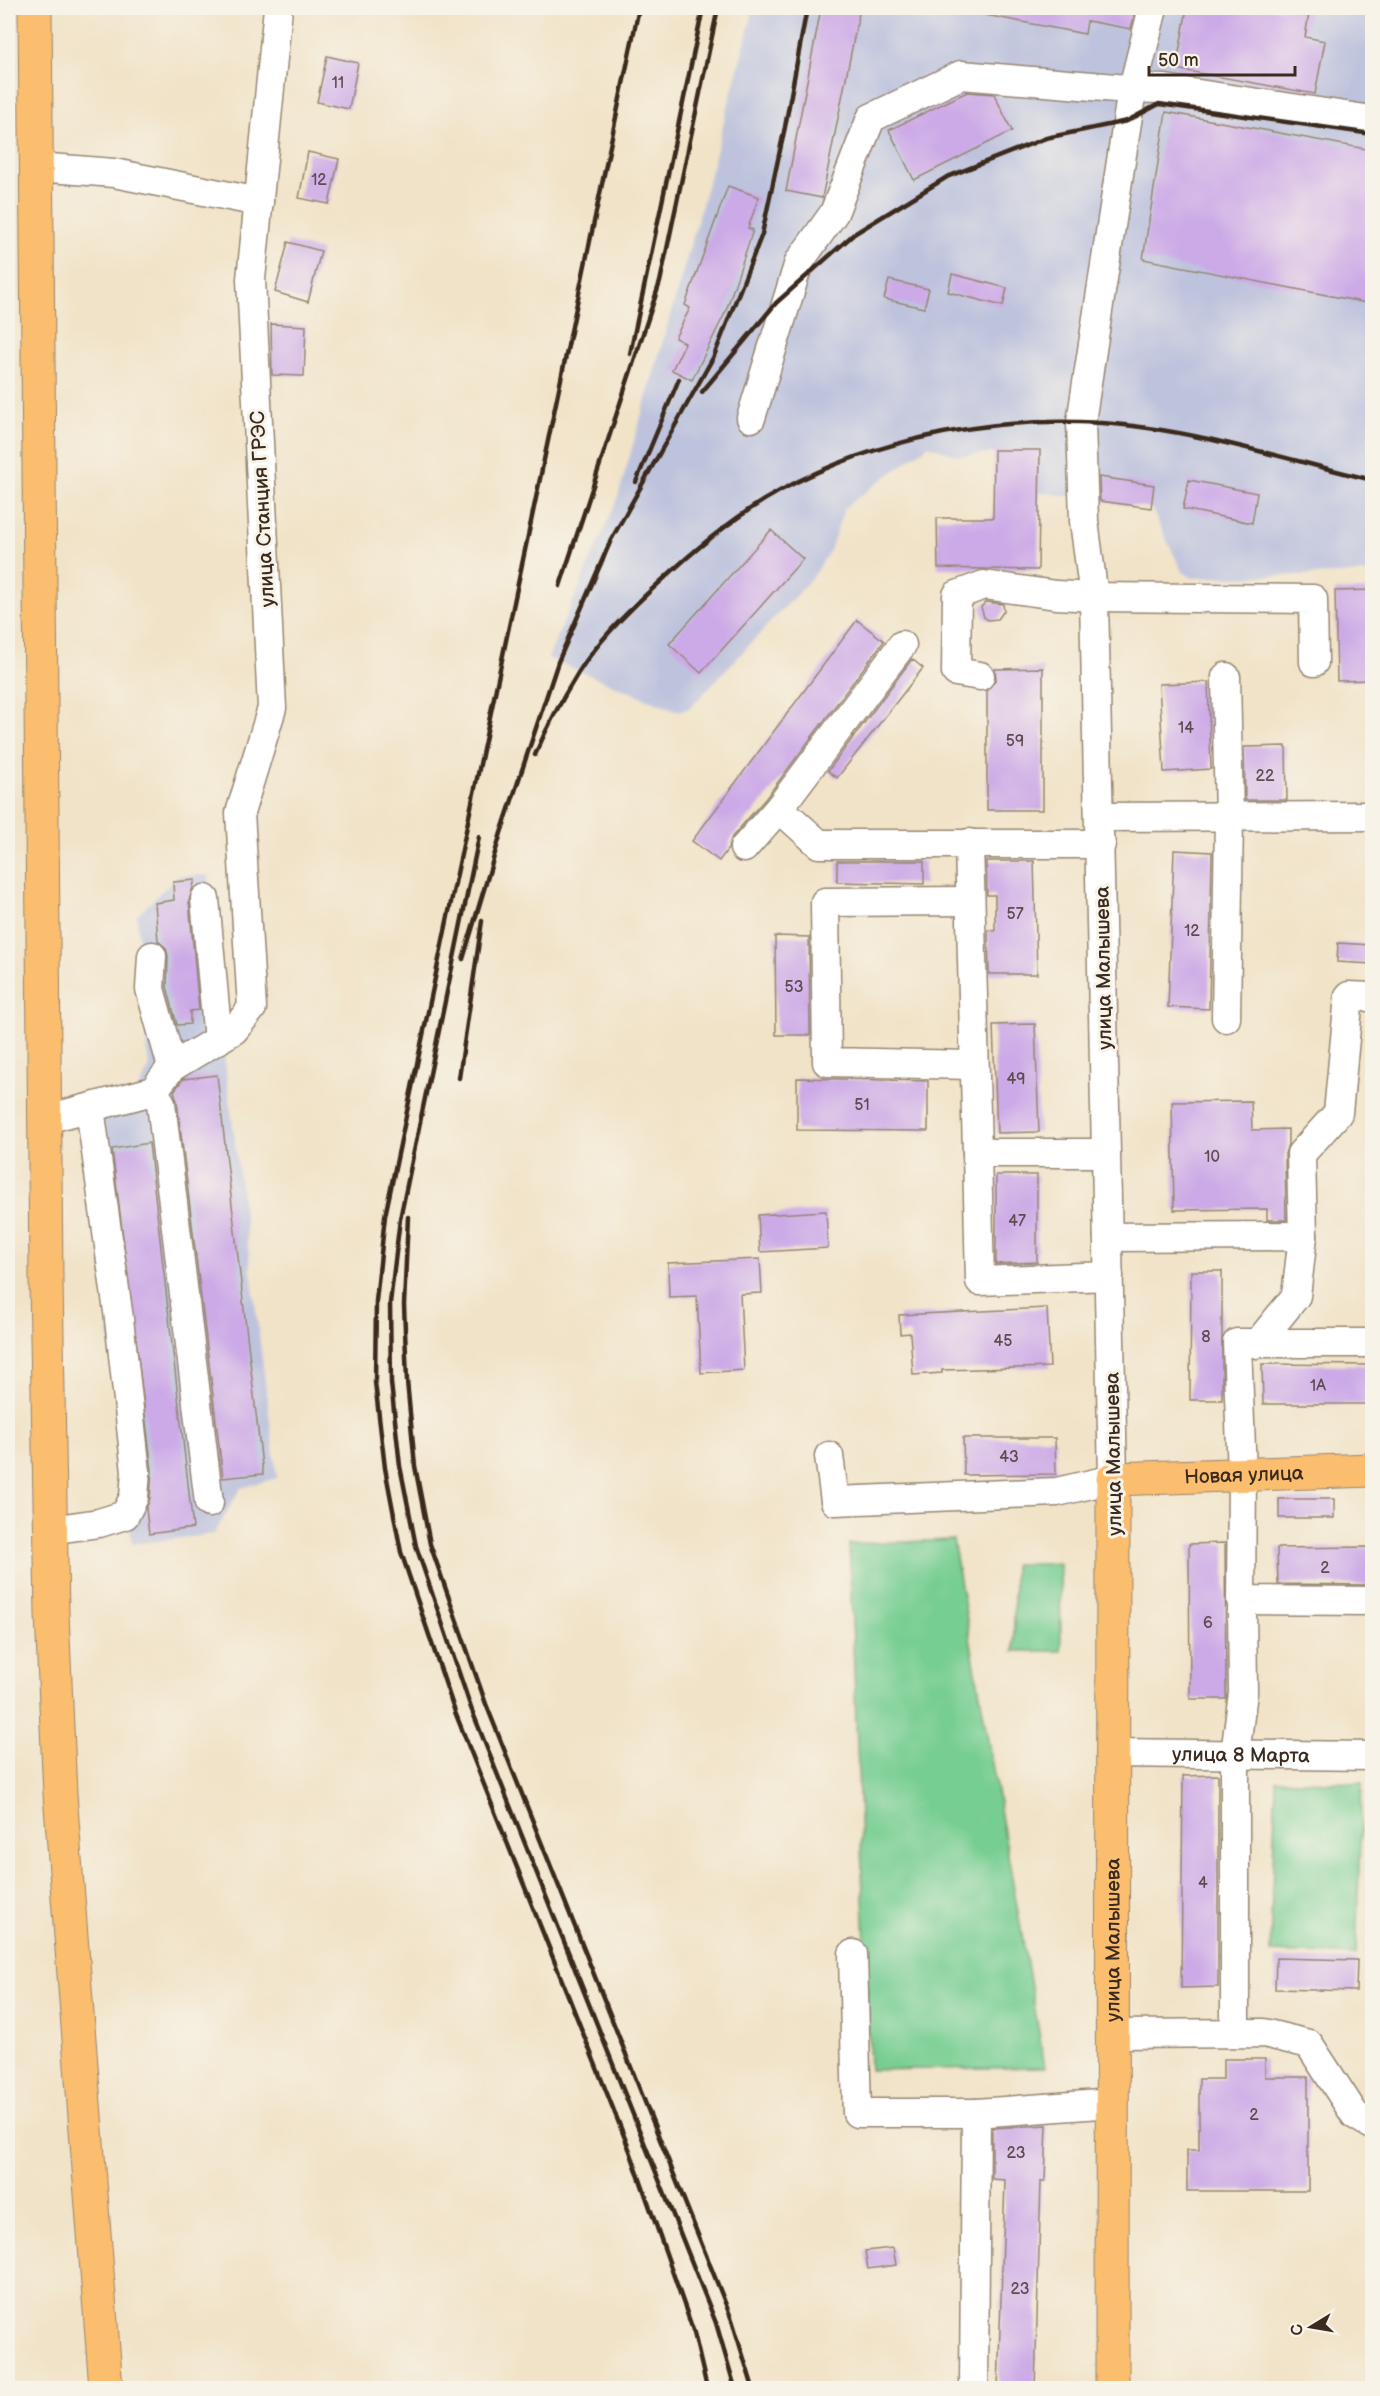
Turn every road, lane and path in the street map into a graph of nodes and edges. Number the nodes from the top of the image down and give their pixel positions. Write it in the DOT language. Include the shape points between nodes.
graph roads {
  1 [pos="35,8"];
  2 [pos="278,8"];
  3 [pos="1153,8"];
  4 [pos="1133,88"];
  5 [pos="1372,120"];
  6 [pos="37,167"];
  7 [pos="259,202"];
  8 [pos="751,418"];
  9 [pos="1094,597"];
  10 [pos="902,645"];
  11 [pos="1314,662"];
  12 [pos="980,676"];
  13 [pos="1226,677"];
  14 [pos="779,808"];
  15 [pos="1372,816"];
  16 [pos="1229,817"];
  17 [pos="1100,830"];
  18 [pos="969,843"];
  19 [pos="744,848"];
  20 [pos="205,900"];
  21 [pos="969,901"];
  22 [pos="152,956"];
  23 [pos="1372,997"];
  24 [pos="1226,1018"];
  25 [pos="218,1040"];
  26 [pos="973,1065"];
  27 [pos="172,1067"];
  28 [pos="153,1091"];
  29 [pos="90,1108"];
  30 [pos="46,1119"];
  31 [pos="977,1153"];
  32 [pos="1105,1153"];
  33 [pos="1303,1236"];
  34 [pos="1108,1238"];
  35 [pos="1109,1276"];
  36 [pos="1257,1344"];
  37 [pos="1372,1344"];
  38 [pos="829,1456"];
  39 [pos="1372,1470"];
  40 [pos="1242,1475"];
  41 [pos="1113,1479"];
  42 [pos="209,1503"];
  43 [pos="50,1530"];
  44 [pos="1372,1601"];
  45 [pos="1242,1604"];
  46 [pos="1112,1753"];
  47 [pos="1235,1754"];
  48 [pos="1372,1756"];
  49 [pos="853,1954"];
  50 [pos="1235,2033"];
  51 [pos="1113,2034"];
  52 [pos="1113,2103"];
  53 [pos="976,2113"];
  54 [pos="1372,2125"];
  55 [pos="106,2388"];
  56 [pos="974,2388"];
  57 [pos="1112,2388"];
  1 -- 6 [label="main road"];
  2 -- 7 [label="street, улица Станция ГРЭС"];
  3 -- 4 [label="street, улица Малышева"];
  4 -- 5 [label="street" via="1165,88"];
  4 -- 8 [label="street" via="961,75 871,118 834,213 799,262"];
  4 -- 9 [label="street, улица Малышева" via="1081,422 1084,521"];
  6 -- 7 [label="street" via="114,174"];
  6 -- 30 [label="main road"];
  7 -- 25 [label="street, улица Станция ГРЭС" via="250,279 272,708 240,813 252,1008 234,1030"];
  9 -- 11 [label="street" via="1313,599"];
  9 -- 12 [label="street" via="984,585 957,595 956,672"];
  9 -- 17 [label="street, улица Малышева"];
  10 -- 14 [label="street"];
  13 -- 16 [label="street"];
  14 -- 18 [label="street" via="819,844"];
  14 -- 19 [label="street"];
  15 -- 16 [label="street"];
  16 -- 17 [label="street"];
  16 -- 24 [label="street"];
  17 -- 18 [label="street"];
  17 -- 32 [label="street, улица Малышева"];
  18 -- 21 [label="street"];
  20 -- 25 [label="street"];
  21 -- 26 [label="street"];
  21 -- 26 [label="street" via="825,902 827,1062"];
  22 -- 27 [label="street" via="150,989"];
  23 -- 33 [label="street" via="1349,996 1338,1113 1301,1154"];
  25 -- 27 [label="street"];
  26 -- 31 [label="street"];
  27 -- 28 [label="street"];
  28 -- 29 [label="street"];
  28 -- 42 [label="street" via="161,1103"];
  29 -- 30 [label="street"];
  29 -- 43 [label="street" via="129,1402 136,1472 134,1497 125,1515"];
  30 -- 43 [label="main road"];
  31 -- 32 [label="street"];
  31 -- 35 [label="street" via="980,1281"];
  32 -- 34 [label="street, улица Малышева"];
  33 -- 34 [label="street"];
  33 -- 36 [label="street" via="1296,1296"];
  34 -- 35 [label="street, улица Малышева"];
  35 -- 41 [label="street, улица Малышева"];
  36 -- 37 [label="street"];
  36 -- 40 [label="street" via="1238,1343"];
  38 -- 41 [label="street" via="835,1501 1057,1492"];
  39 -- 40 [label="main road, Новая улица"];
  40 -- 41 [label="main road, Новая улица"];
  40 -- 44 [label="street" via="1241,1600"];
  41 -- 46 [label="main road, улица Малышева"];
  43 -- 55 [label="main road" via="60,1794"];
  45 -- 47 [label="street" via="1243,1693"];
  46 -- 47 [label="street, улица 8 Марта"];
  46 -- 51 [label="main road, улица Малышева"];
  47 -- 48 [label="street, улица 8 Марта"];
  47 -- 50 [label="street"];
  49 -- 53 [label="street" via="857,2113"];
  50 -- 51 [label="street"];
  50 -- 54 [label="street" via="1264,2033 1309,2044 1355,2115"];
  51 -- 52 [label="main road, улица Малышева"];
  52 -- 53 [label="street"];
  52 -- 57 [label="main road, улица Малышева"];
  53 -- 56 [label="street"];
}
